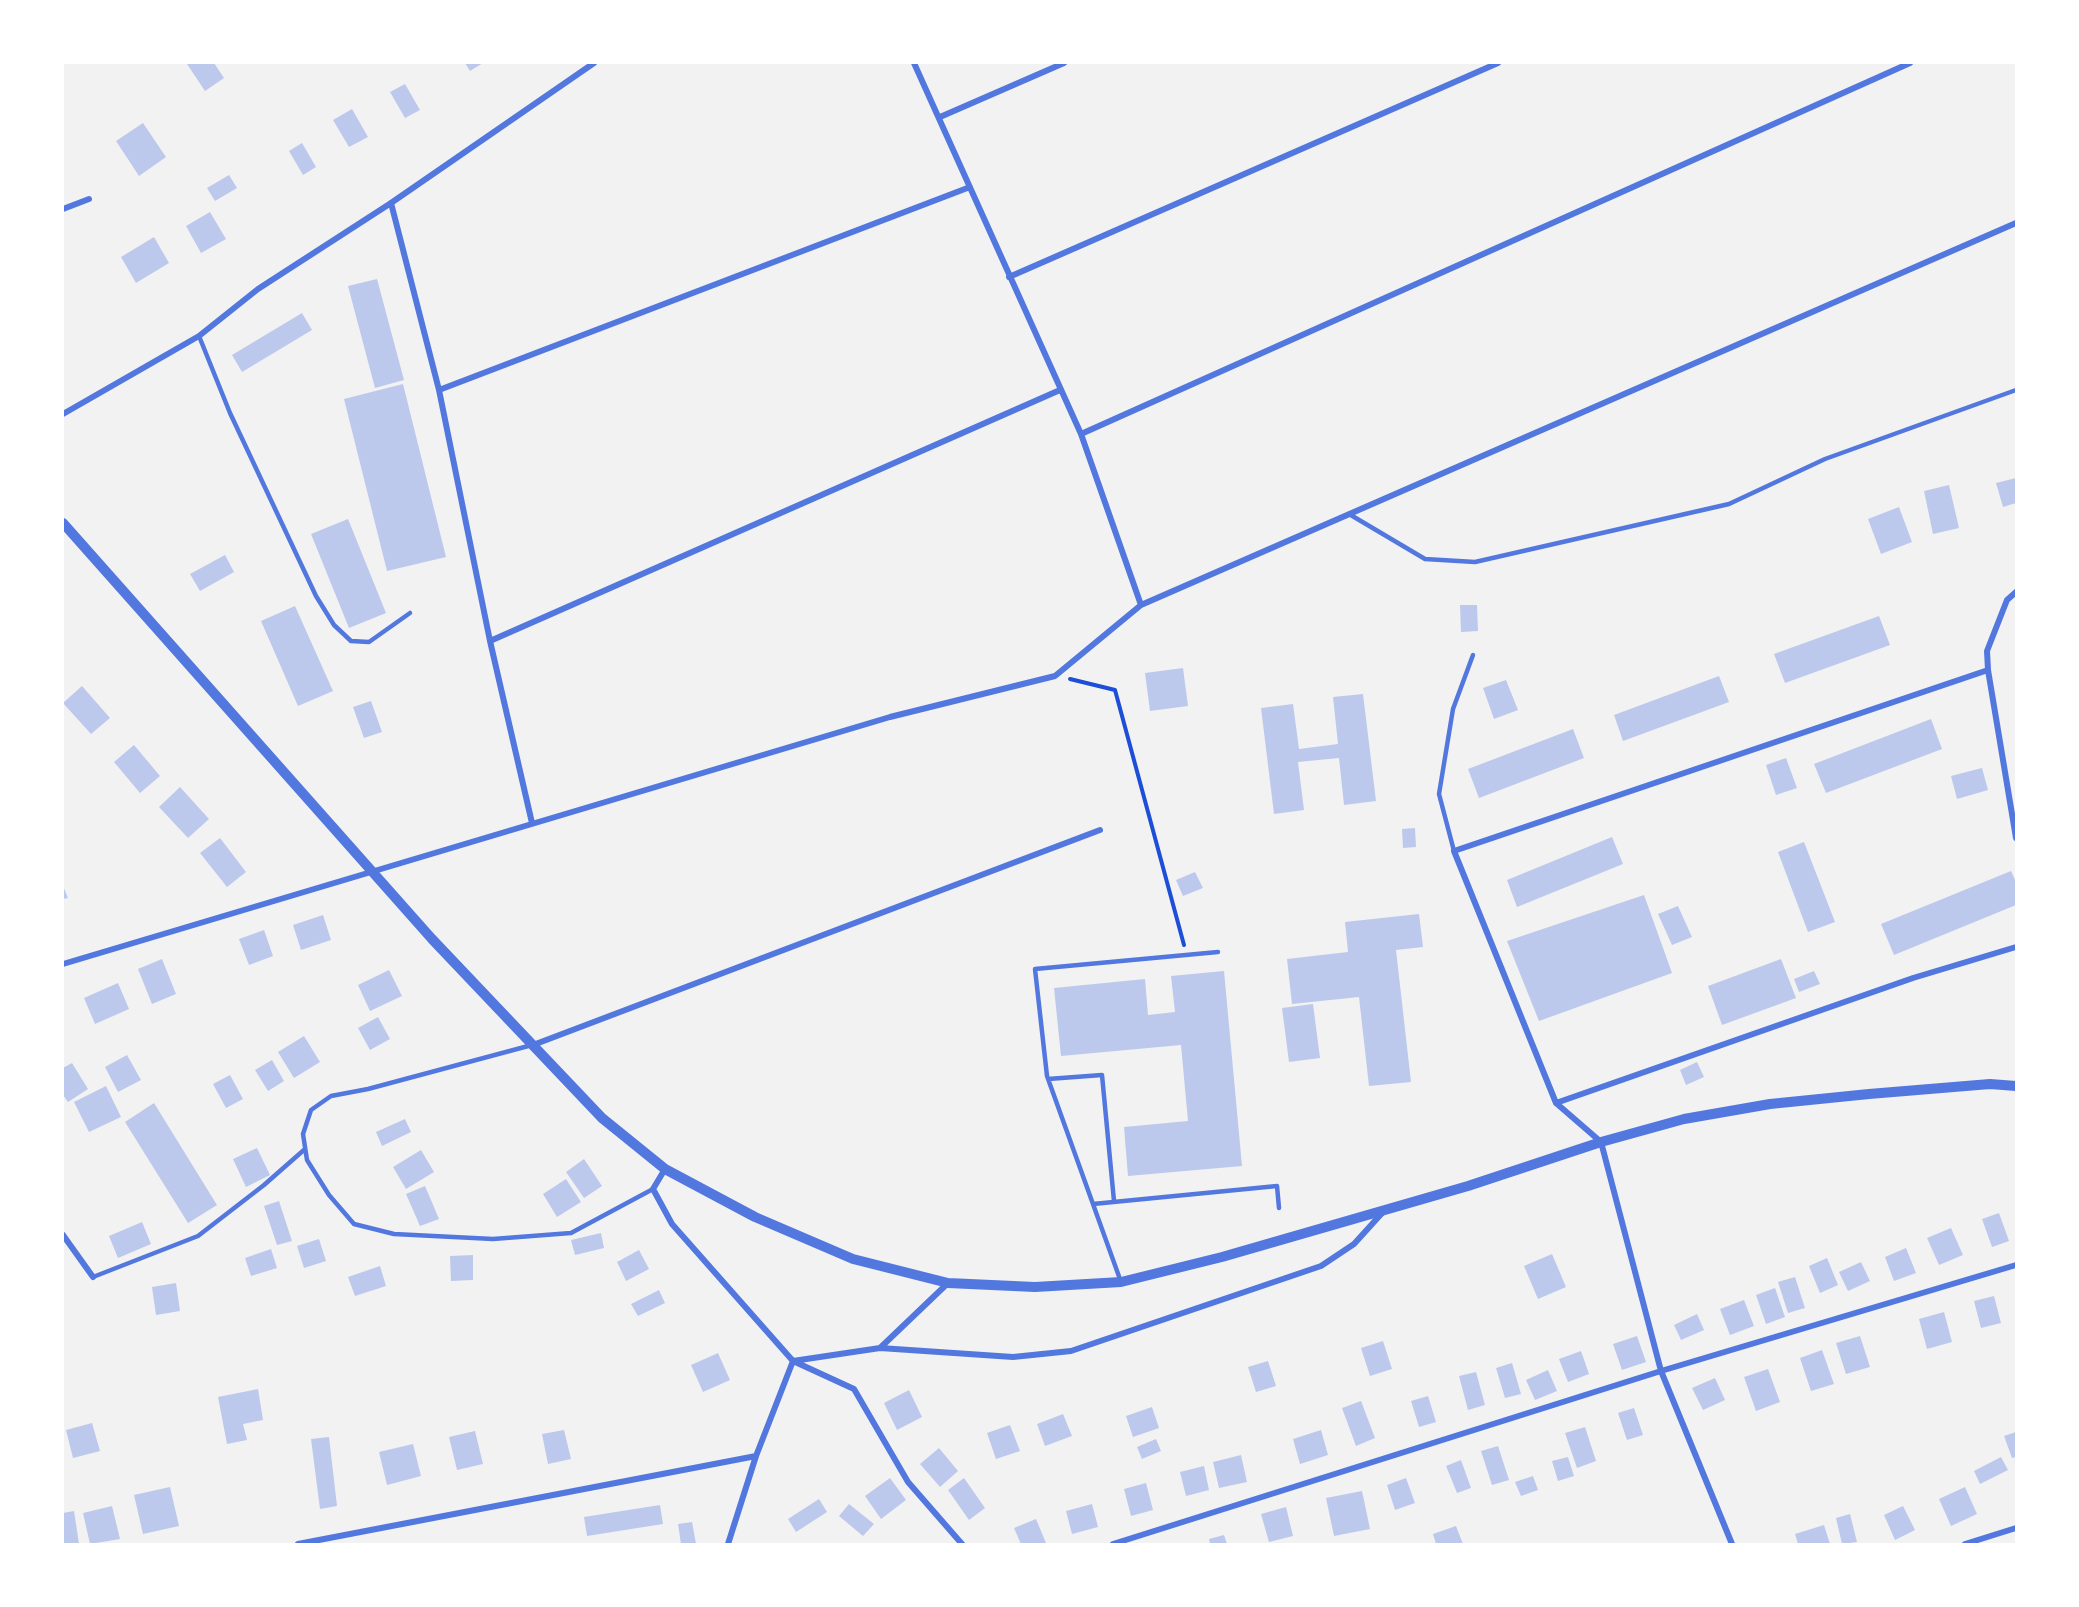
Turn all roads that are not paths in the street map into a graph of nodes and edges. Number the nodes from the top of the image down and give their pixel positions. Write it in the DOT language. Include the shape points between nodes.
graph roads {
  1 [pos="594,63"];
  2 [pos="914,63"];
  3 [pos="1064,63"];
  4 [pos="1498,63"];
  5 [pos="1910,63"];
  6 [pos="940,117"];
  7 [pos="970,187"];
  8 [pos="89,200"];
  9 [pos="391,203"];
  10 [pos="63,209"];
  11 [pos="2016,223"];
  12 [pos="1009,277"];
  13 [pos="199,336"];
  14 [pos="439,390"];
  15 [pos="1060,390"];
  16 [pos="2016,390"];
  17 [pos="63,414"];
  18 [pos="1081,434"];
  19 [pos="1349,514"];
  20 [pos="63,523"];
  21 [pos="2016,592"];
  22 [pos="1141,605"];
  23 [pos="410,613"];
  24 [pos="490,641"];
  25 [pos="1473,655"];
  26 [pos="1988,670"];
  27 [pos="532,823"];
  28 [pos="1100,830"];
  29 [pos="2016,838"];
  30 [pos="1454,851"];
  31 [pos="374,871"];
  32 [pos="2016,947"];
  33 [pos="1218,952"];
  34 [pos="63,964"];
  35 [pos="533,1045"];
  36 [pos="1048,1079"];
  37 [pos="2016,1086"];
  38 [pos="1556,1103"];
  39 [pos="1601,1142"];
  40 [pos="306,1149"];
  41 [pos="665,1169"];
  42 [pos="653,1189"];
  43 [pos="1114,1201"];
  44 [pos="1093,1204"];
  45 [pos="1279,1208"];
  46 [pos="1384,1210"];
  47 [pos="63,1235"];
  48 [pos="2016,1265"];
  49 [pos="93,1277"];
  50 [pos="1121,1282"];
  51 [pos="948,1284"];
  52 [pos="880,1348"];
  53 [pos="793,1361"];
  54 [pos="1661,1371"];
  55 [pos="756,1456"];
  56 [pos="2016,1528"];
  57 [pos="298,1544"];
  58 [pos="728,1544"];
  59 [pos="963,1544"];
  60 [pos="1113,1544"];
  61 [pos="1732,1544"];
  62 [pos="1965,1544"];
  1 -- 9 [label="street"];
  2 -- 6 [label="street"];
  3 -- 6 [label="street"];
  4 -- 12 [label="street"];
  5 -- 18 [label="street"];
  6 -- 7 [label="street"];
  7 -- 12 [label="street"];
  7 -- 14 [label="street"];
  8 -- 10 [label="street"];
  9 -- 13 [label="street" via="258,290"];
  9 -- 14 [label="street"];
  11 -- 19 [label="street"];
  12 -- 15 [label="street"];
  13 -- 17 [label="street"];
  13 -- 23 [label="lane" via="235,424 316,596 334,625 351,640 369,642"];
  14 -- 24 [label="street"];
  15 -- 18 [label="street"];
  15 -- 24 [label="street"];
  16 -- 19 [label="lane" via="1825,459 1729,504 1475,562 1425,559"];
  18 -- 22 [label="street"];
  19 -- 22 [label="street"];
  20 -- 31 [label="street"];
  21 -- 26 [label="street" via="2007,600 1987,651"];
  22 -- 27 [label="street" via="1055,676 890,717"];
  24 -- 27 [label="street"];
  25 -- 30 [label="lane" via="1454,709 1439,794"];
  26 -- 29 [label="street"];
  26 -- 30 [label="street"];
  27 -- 31 [label="street"];
  28 -- 35 [label="street"];
  30 -- 38 [label="street"];
  31 -- 34 [label="street"];
  31 -- 35 [label="street" via="432,939"];
  32 -- 38 [label="street" via="1913,978"];
  33 -- 36 [label="lane" via="1035,969"];
  35 -- 40 [label="lane" via="331,1096 311,1110 303,1134"];
  35 -- 41 [label="street" via="602,1119"];
  36 -- 43 [label="lane" via="1102,1075"];
  36 -- 44 [label="lane"];
  37 -- 39 [label="street" via="1979,1085 1770,1104 1684,1119"];
  38 -- 39 [label="street"];
  39 -- 46 [label="street"];
  39 -- 54 [label="street"];
  40 -- 42 [label="lane" via="307,1160 329,1195 354,1224 394,1234 493,1239 571,1233"];
  40 -- 49 [label="lane" via="198,1236"];
  41 -- 42 [label="street"];
  41 -- 51 [label="street" via="755,1217 853,1259"];
  42 -- 53 [label="street" via="672,1224"];
  43 -- 44 [label="lane"];
  43 -- 45 [label="lane" via="1277,1186"];
  44 -- 50 [label="lane"];
  46 -- 50 [label="street"];
  46 -- 52 [label="street" via="1354,1244 1321,1266 1071,1351 1013,1357"];
  47 -- 49 [label="street"];
  48 -- 54 [label="street"];
  50 -- 51 [label="street" via="1035,1287"];
  51 -- 52 [label="street"];
  52 -- 53 [label="street"];
  53 -- 55 [label="street"];
  53 -- 59 [label="street" via="854,1389 908,1482"];
  54 -- 60 [label="street"];
  54 -- 61 [label="street"];
  55 -- 57 [label="street"];
  55 -- 58 [label="street"];
  56 -- 62 [label="street"];
}
